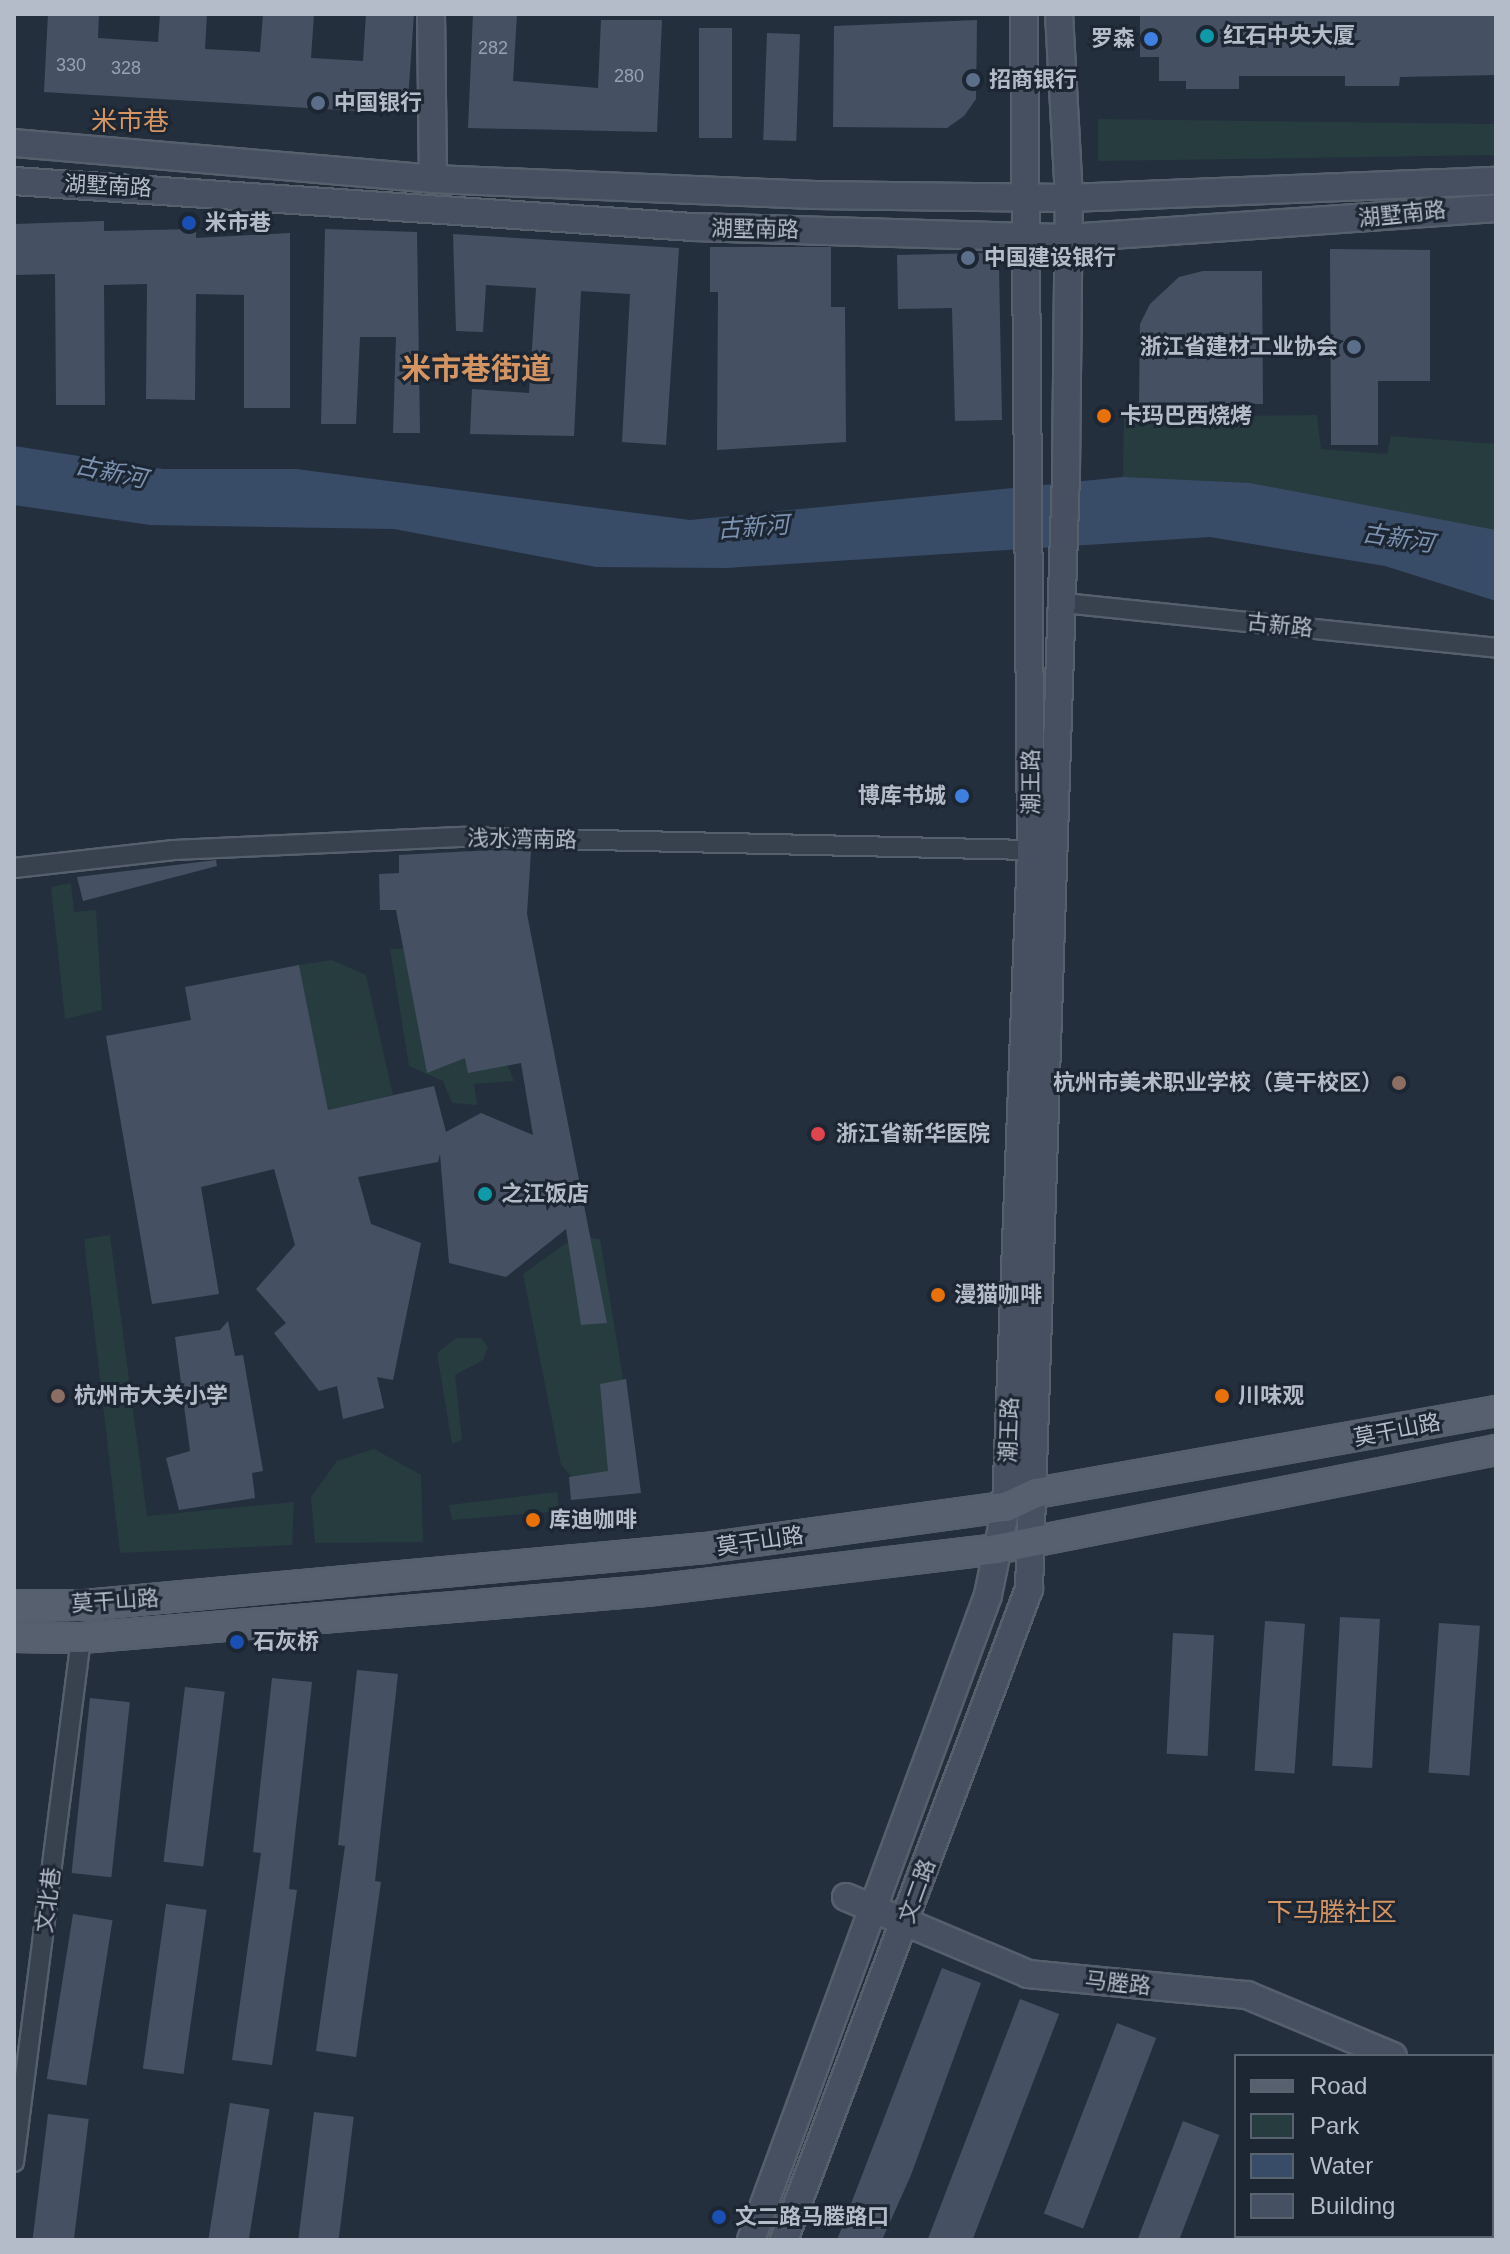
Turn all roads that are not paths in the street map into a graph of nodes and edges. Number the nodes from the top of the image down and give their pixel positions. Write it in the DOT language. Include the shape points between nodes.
graph roads {
  1 [pos="431,14"];
  2 [pos="1024,14"];
  3 [pos="1059,14"];
  4 [pos="14,143"];
  5 [pos="433,179"];
  6 [pos="14,181"];
  7 [pos="1496,181"];
  8 [pos="1026,195"];
  9 [pos="1069,198"];
  10 [pos="1496,208"];
  11 [pos="1027,236"];
  12 [pos="1069,238"];
  13 [pos="1063,603"];
  14 [pos="1496,648"];
  15 [pos="1031,850"];
  16 [pos="14,868"];
  17 [pos="1496,1411"];
  18 [pos="1496,1450"];
  19 [pos="1036,1493"];
  20 [pos="1006,1507"];
  21 [pos="1029,1538"];
  22 [pos="996,1549"];
  23 [pos="14,1605"];
  24 [pos="14,1637"];
  25 [pos="81,1638"];
  26 [pos="846,1897"];
  27 [pos="876,1908"];
  28 [pos="907,1921"];
  29 [pos="1388,2054"];
  30 [pos="14,2162"];
  31 [pos="751,2240"];
  32 [pos="784,2240"];
  1 -- 5 [label="main road"];
  2 -- 8 [label="main road, 潮王路"];
  3 -- 9 [label="main road, 潮王路"];
  4 -- 5 [label="main road, 湖墅南路"];
  5 -- 8 [label="main road, 湖墅南路" via="815,195"];
  6 -- 11 [label="main road, 湖墅南路" via="693,227"];
  7 -- 9 [label="main road, 湖墅南路"];
  8 -- 9 [label="main road, 湖墅南路"];
  8 -- 11 [label="main road, 潮王路"];
  9 -- 12 [label="main road, 潮王路"];
  10 -- 12 [label="main road, 湖墅南路"];
  11 -- 12 [label="main road, 湖墅南路"];
  11 -- 15 [label="main road, 潮王路"];
  12 -- 13 [label="main road, 潮王路"];
  13 -- 14 [label="street, 古新路"];
  13 -- 19 [label="main road, 潮王路"];
  15 -- 16 [label="street, 浅水湾南路" via="465,837 174,850"];
  15 -- 20 [label="main road, 潮王路"];
  17 -- 19 [label="main road, 莫干山路"];
  18 -- 21 [label="main road, 莫干山路"];
  19 -- 20 [label="main road, 莫干山路"];
  19 -- 21 [label="main road, 潮王路"];
  20 -- 22 [label="main road, 潮王路"];
  20 -- 23 [label="main road, 莫干山路" via="705,1548 85,1605"];
  21 -- 22 [label="main road, 莫干山路"];
  21 -- 28 [label="main road, 文二路" via="1029,1589"];
  22 -- 25 [label="main road, 莫干山路" via="646,1591"];
  22 -- 27 [label="main road, 文二路" via="988,1595"];
  24 -- 25 [label="main road, 莫干山路"];
  25 -- 30 [label="street, 文北巷"];
  26 -- 27 [label="main road, 马塍路"];
  27 -- 28 [label="main road, 马塍路"];
  27 -- 31 [label="main road, 文二路"];
  28 -- 29 [label="main road, 马塍路" via="1028,1974 1247,1995"];
  28 -- 32 [label="main road, 文二路"];
}
